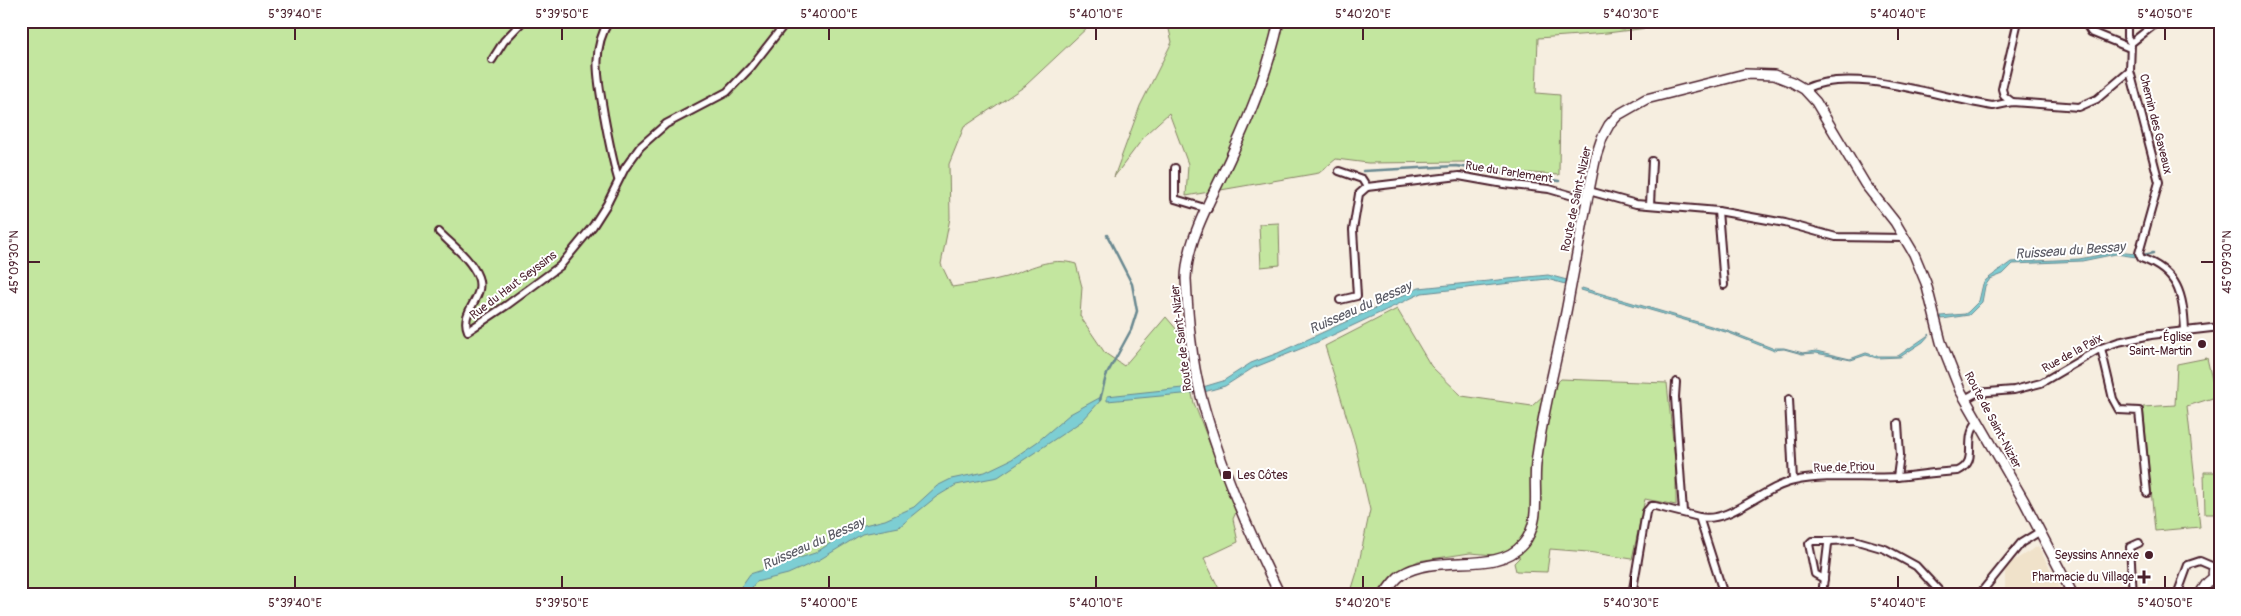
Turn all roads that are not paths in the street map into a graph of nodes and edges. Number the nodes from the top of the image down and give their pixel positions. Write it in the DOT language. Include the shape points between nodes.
graph roads {
  1 [pos="523,21"];
  2 [pos="609,21"];
  3 [pos="787,21"];
  4 [pos="1280,21"];
  5 [pos="2018,21"];
  6 [pos="2084,21"];
  7 [pos="2128,21"];
  8 [pos="2159,21"];
  9 [pos="2131,46"];
  10 [pos="492,60"];
  11 [pos="2130,71"];
  12 [pos="1804,89"];
  13 [pos="2012,102"];
  14 [pos="1652,162"];
  15 [pos="1175,168"];
  16 [pos="1339,171"];
  17 [pos="618,179"];
  18 [pos="1367,187"];
  19 [pos="1588,195"];
  20 [pos="1650,204"];
  21 [pos="1208,209"];
  22 [pos="1718,210"];
  23 [pos="439,232"];
  24 [pos="1905,238"];
  25 [pos="1724,285"];
  26 [pos="1340,300"];
  27 [pos="2220,327"];
  28 [pos="2185,330"];
  29 [pos="2101,348"];
  30 [pos="1676,382"];
  31 [pos="1789,399"];
  32 [pos="1965,399"];
  33 [pos="1978,420"];
  34 [pos="1898,423"];
  35 [pos="1897,477"];
  36 [pos="1793,481"];
  37 [pos="2147,493"];
  38 [pos="1683,512"];
  39 [pos="1699,517"];
  40 [pos="2038,532"];
  41 [pos="1830,541"];
  42 [pos="2139,543"];
  43 [pos="2217,565"];
  44 [pos="1824,578"];
  45 [pos="2217,580"];
  46 [pos="1280,595"];
  47 [pos="1384,595"];
  48 [pos="1632,595"];
  49 [pos="1724,595"];
  50 [pos="1822,595"];
  51 [pos="1942,595"];
  52 [pos="1979,595"];
  53 [pos="2072,595"];
  54 [pos="2133,595"];
  55 [pos="2177,595"];
  56 [pos="2199,595"];
  1 -- 10 [label="street"];
  2 -- 17 [label="street" via="599,42 597,68 612,161"];
  3 -- 17 [label="street, Rue du Haut Seyssins" via="737,83 716,100 678,117 656,132 632,157"];
  4 -- 21 [label="main road, Route de Saint-Nizier" via="1255,103"];
  5 -- 13 [label="street" via="2002,89 2004,96"];
  6 -- 9 [label="street" via="2091,32"];
  7 -- 9 [label="street, Chemin des Gaveaux" via="2127,37"];
  8 -- 9 [label="street"];
  9 -- 11 [label="street, Chemin des Gaveaux"];
  11 -- 13 [label="street" via="2097,99 2079,107"];
  11 -- 28 [label="street, Chemin des Gaveaux" via="2159,182 2139,253 2141,258 2165,270 2176,283 2183,300"];
  12 -- 13 [label="street" via="1831,80 1868,81 1993,106"];
  12 -- 19 [label="main road, Route de Saint-Nizier" via="1774,75 1745,74 1646,99 1618,115 1609,125 1596,156"];
  12 -- 24 [label="main road, Route de Saint-Nizier" via="1816,102 1865,184"];
  14 -- 20 [label="street"];
  15 -- 21 [label="street" via="1175,199"];
  16 -- 18 [label="street" via="1362,179"];
  17 -- 23 [label="street, Rue du Haut Seyssins" via="598,218 560,266 468,331 466,316 479,293 479,279 467,261"];
  18 -- 19 [label="street, Rue du Parlement" via="1459,176"];
  18 -- 26 [label="street" via="1359,194 1353,230 1357,296"];
  19 -- 20 [label="street, Rue du Parlement"];
  19 -- 47 [label="main road, Route de Saint-Nizier" via="1538,448 1535,516 1528,536 1515,552 1498,559 1437,563 1411,570 1400,576"];
  20 -- 22 [label="street, Rue du Parlement"];
  21 -- 46 [label="main road, Route de Saint-Nizier" via="1192,243 1186,268 1196,375 1227,475"];
  22 -- 24 [label="street, Rue du Parlement" via="1836,237"];
  22 -- 25 [label="street"];
  24 -- 32 [label="main road, Route de Saint-Nizier" via="1926,283 1941,342"];
  27 -- 28 [label="street, Rue de la Paix"];
  28 -- 29 [label="street, Rue de la Paix"];
  29 -- 32 [label="street, Rue de la Paix" via="2042,383 2014,390 1976,393"];
  29 -- 37 [label="street" via="2113,400 2119,410 2139,411"];
  30 -- 38 [label="street"];
  31 -- 36 [label="street"];
  32 -- 33 [label="main road, Route de Saint-Nizier"];
  33 -- 35 [label="street, Rue de Priou" via="1970,436 1967,466 1958,471"];
  33 -- 40 [label="main road, Route de Saint-Nizier"];
  34 -- 35 [label="street" via="1900,455"];
  35 -- 36 [label="street, Rue de Priou" via="1849,476"];
  36 -- 39 [label="street, Rue de Priou" via="1772,488 1727,513 1706,519"];
  38 -- 39 [label="street"];
  38 -- 48 [label="street" via="1655,506 1646,512"];
  39 -- 49 [label="street"];
  40 -- 52 [label="street" via="2021,544"];
  40 -- 53 [label="main road, Route de Saint-Nizier"];
  41 -- 44 [label="street"];
  41 -- 44 [label="street" via="1812,541 1809,544 1815,574"];
  41 -- 51 [label="street" via="1854,540 1884,549 1916,566"];
  42 -- 54 [label="street" via="2130,547"];
  43 -- 45 [label="main road"];
  43 -- 55 [label="street" via="2200,561 2188,564"];
  44 -- 50 [label="street"];
  45 -- 56 [label="main road" via="2202,588"];
}
